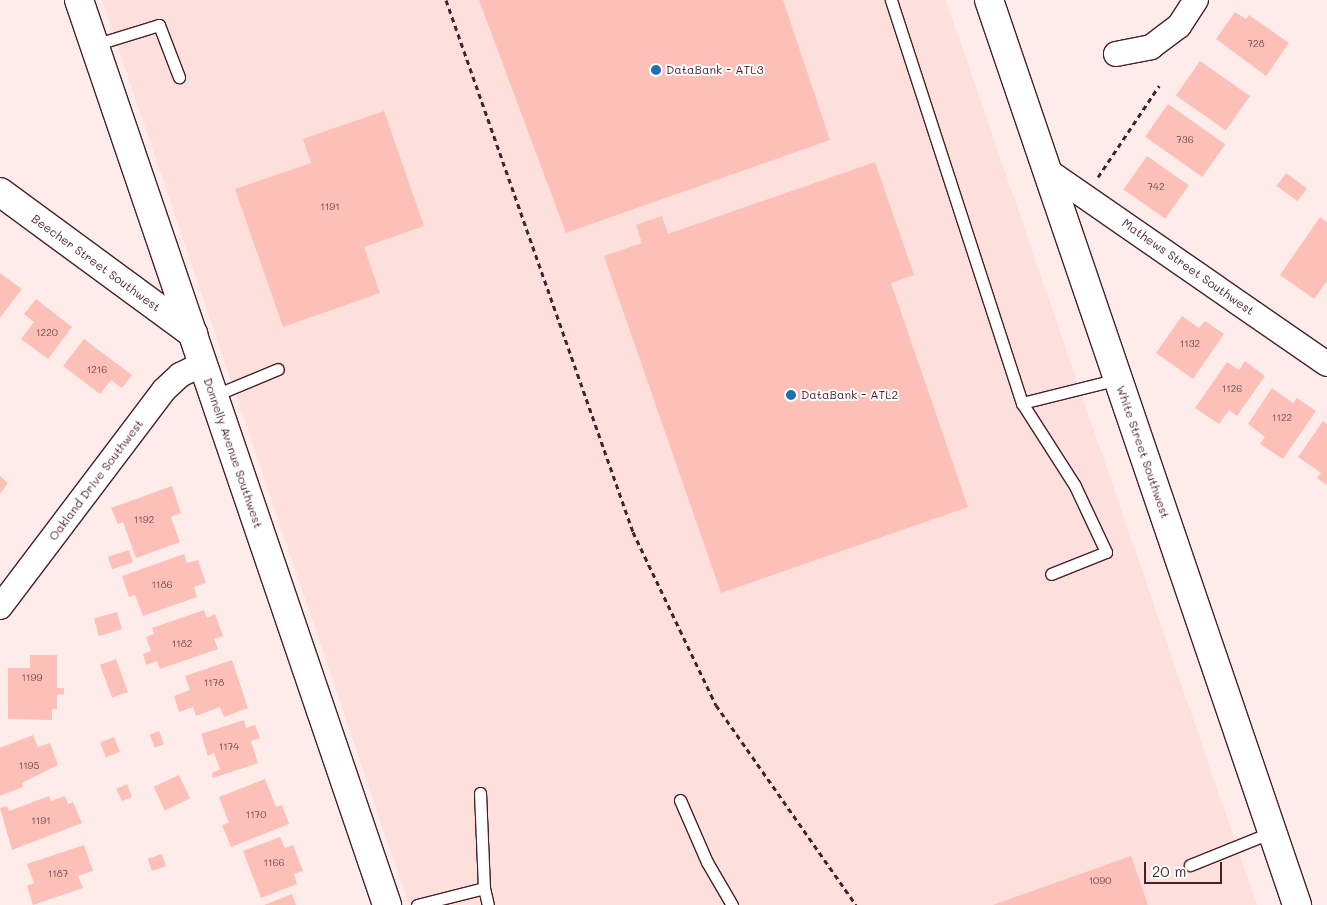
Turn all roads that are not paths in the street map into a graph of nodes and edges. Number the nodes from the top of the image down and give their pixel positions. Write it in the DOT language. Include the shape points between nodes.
graph roads {
  1 [pos="79,0"];
  2 [pos="891,0"];
  3 [pos="989,0"];
  4 [pos="1196,0"];
  5 [pos="94,45"];
  6 [pos="1116,54"];
  7 [pos="179,77"];
  8 [pos="1048,171"];
  9 [pos="0,192"];
  10 [pos="193,334"];
  11 [pos="203,364"];
  12 [pos="1327,364"];
  13 [pos="278,369"];
  14 [pos="1118,379"];
  15 [pos="213,396"];
  16 [pos="1022,403"];
  17 [pos="1051,574"];
  18 [pos="0,607"];
  19 [pos="480,793"];
  20 [pos="680,800"];
  21 [pos="1272,832"];
  22 [pos="1190,865"];
  23 [pos="484,888"];
  24 [pos="387,905"];
  25 [pos="417,905"];
  26 [pos="488,905"];
  27 [pos="732,905"];
  28 [pos="1297,905"];
  1 -- 5 [label="street, Donnelly Avenue Southwest"];
  2 -- 16 [label="lane"];
  3 -- 8 [label="street, White Street Southwest"];
  4 -- 6 [label="street" via="1179,26 1151,47"];
  5 -- 7 [label="lane" via="159,26"];
  5 -- 10 [label="street, Donnelly Avenue Southwest"];
  8 -- 12 [label="street, Mathews Street Southwest"];
  8 -- 14 [label="street, White Street Southwest"];
  9 -- 10 [label="street, Beecher Street Southwest"];
  10 -- 11 [label="street, Donnelly Avenue Southwest"];
  11 -- 15 [label="street, Donnelly Avenue Southwest"];
  11 -- 18 [label="street, Oakland Drive Southwest" via="180,375 164,390"];
  13 -- 15 [label="lane"];
  14 -- 16 [label="lane"];
  14 -- 21 [label="street, White Street Southwest"];
  15 -- 24 [label="street, Donnelly Avenue Southwest"];
  16 -- 17 [label="lane" via="1075,486 1106,552"];
  19 -- 23 [label="lane"];
  20 -- 27 [label="lane" via="707,862"];
  21 -- 22 [label="lane"];
  21 -- 28 [label="street, White Street Southwest"];
  23 -- 25 [label="lane"];
  23 -- 26 [label="lane"];
}
